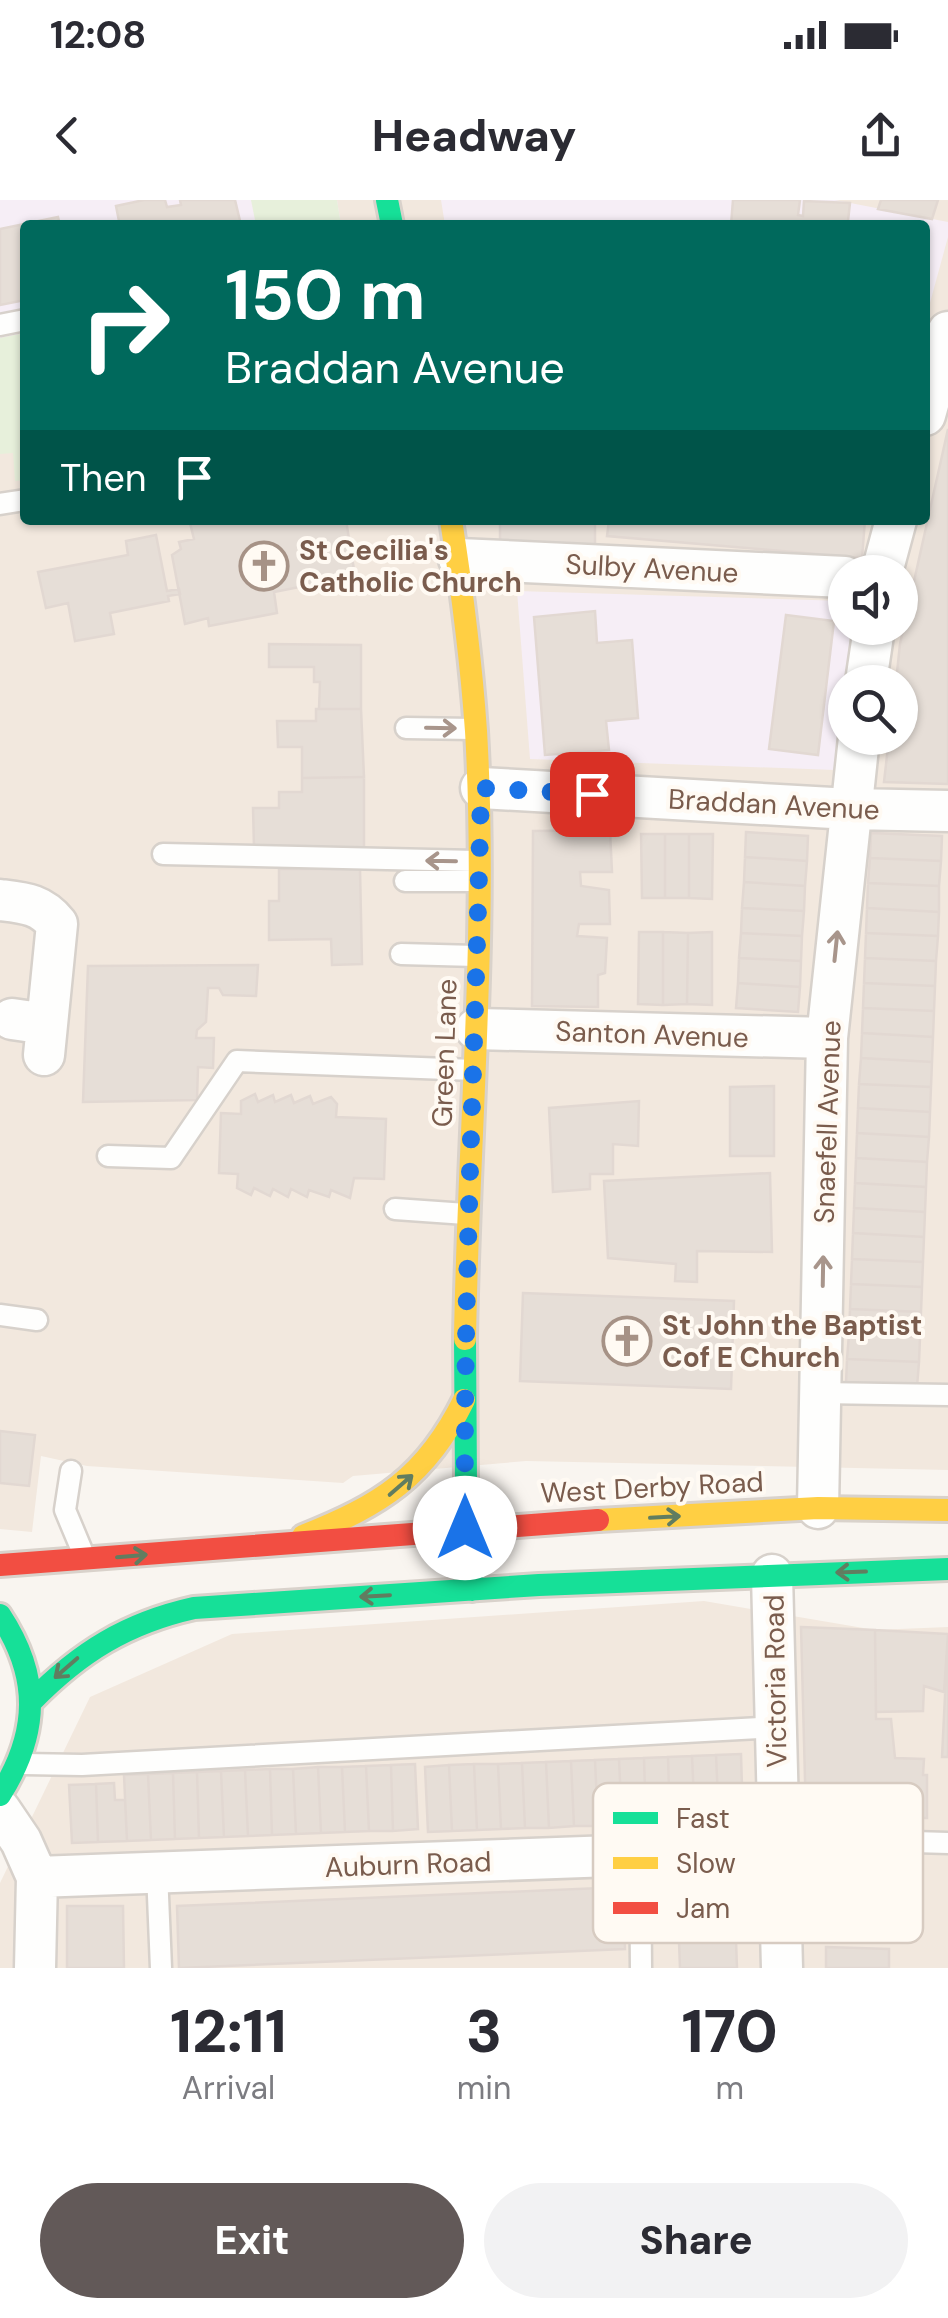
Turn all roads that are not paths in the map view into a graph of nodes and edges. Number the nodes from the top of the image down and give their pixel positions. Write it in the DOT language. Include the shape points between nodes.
graph roads {
  1 [pos="948,332"];
  2 [pos="930,398"];
  3 [pos="895,525"];
  4 [pos="455,539"];
  5 [pos="887,555"];
  6 [pos="828,575"];
  7 [pos="406,728"];
  8 [pos="476,728"];
  9 [pos="857,755"];
  10 [pos="481,788"];
  11 [pos="850,808"];
  12 [pos="948,811"];
  13 [pos="163,854"];
  14 [pos="479,871"];
  15 [pos="0,900"];
  16 [pos="401,954"];
  17 [pos="478,956"];
  18 [pos="476,1029"];
  19 [pos="34,1033"];
  20 [pos="828,1038"];
  21 [pos="474,1070"];
  22 [pos="108,1156"];
  23 [pos="395,1209"];
  24 [pos="468,1214"];
  25 [pos="0,1315"];
  26 [pos="37,1320"];
  27 [pos="820,1393"];
  28 [pos="948,1396"];
  29 [pos="465,1397"];
  30 [pos="71,1471"];
  31 [pos="818,1508"];
  32 [pos="948,1510"];
  33 [pos="465,1528"];
  34 [pos="284,1543"];
  35 [pos="86,1560"];
  36 [pos="0,1566"];
  37 [pos="948,1570"];
  38 [pos="772,1575"];
  39 [pos="472,1590"];
  40 [pos="0,1614"];
  41 [pos="32,1702"];
  42 [pos="776,1727"];
  43 [pos="17,1764"];
  44 [pos="777,1783"];
  45 [pos="0,1795"];
  46 [pos="0,1810"];
  47 [pos="923,1842"];
  48 [pos="948,1842"];
  49 [pos="593,1857"];
  50 [pos="157,1872"];
  51 [pos="38,1877"];
  52 [pos="641,1943"];
  53 [pos="781,1943"];
  54 [pos="36,1968"];
  55 [pos="162,1968"];
  56 [pos="641,1968"];
  57 [pos="782,1968"];
  1 -- 2 [label="street"];
  3 -- 5 [label="street"];
  4 -- 6 [label="street, Sulby Avenue"];
  4 -- 8 [label="main road, Green Lane"];
  7 -- 8 [label="lane, one-way"];
  8 -- 10 [label="main road, Green Lane"];
  9 -- 11 [label="street, Snaefell Avenue"];
  10 -- 11 [label="street, Braddan Avenue"];
  10 -- 14 [label="main road, Green Lane"];
  11 -- 12 [label="street, Braddan Avenue"];
  20 -- 11 [label="street, Snaefell Avenue, one-way"];
  13 -- 14 [label="lane"];
  14 -- 17 [label="main road, Green Lane"];
  15 -- 19 [label="street" via="34,904 57,924"];
  16 -- 17 [label="lane"];
  17 -- 18 [label="main road, Green Lane"];
  18 -- 20 [label="street, Santon Avenue"];
  18 -- 21 [label="main road, Green Lane"];
  27 -- 20 [label="street, Snaefell Avenue, one-way"];
  21 -- 22 [label="lane" via="238,1061 171,1158"];
  21 -- 24 [label="main road, Green Lane"];
  23 -- 24 [label="lane"];
  24 -- 29 [label="main road, Green Lane"];
  25 -- 26 [label="lane"];
  27 -- 28 [label="lane"];
  27 -- 31 [label="street, Snaefell Avenue"];
  29 -- 33 [label="main road, Green Lane"];
  34 -- 29 [label="main road, one-way" via="361,1513 401,1486 427,1462"];
  30 -- 35 [label="lane" via="65,1510"];
  31 -- 32 [label="main road, West Derby Road"];
  33 -- 31 [label="main road, West Derby Road, one-way"];
  33 -- 34 [label="main road, West Derby Road"];
  33 -- 39 [label="main road, Green Lane"];
  35 -- 34 [label="main road, West Derby Road, one-way"];
  35 -- 36 [label="main road, West Derby Road"];
  37 -- 38 [label="main road, one-way"];
  38 -- 39 [label="main road"];
  38 -- 42 [label="street, Victoria Road"];
  39 -- 41 [label="main road, one-way" via="296,1600 140,1620 92,1647"];
  40 -- 41 [label="main road" via="22,1648"];
  41 -- 43 [label="main road"];
  42 -- 43 [label="lane"];
  42 -- 44 [label="street, Victoria Road"];
  43 -- 45 [label="main road"];
  46 -- 51 [label="street"];
  47 -- 48 [label="lane"];
  49 -- 50 [label="street, Auburn Road"];
  50 -- 51 [label="street, Auburn Road"];
  50 -- 55 [label="lane"];
  51 -- 54 [label="street"];
  52 -- 56 [label="lane"];
  53 -- 57 [label="street, Victoria Road"];
}
